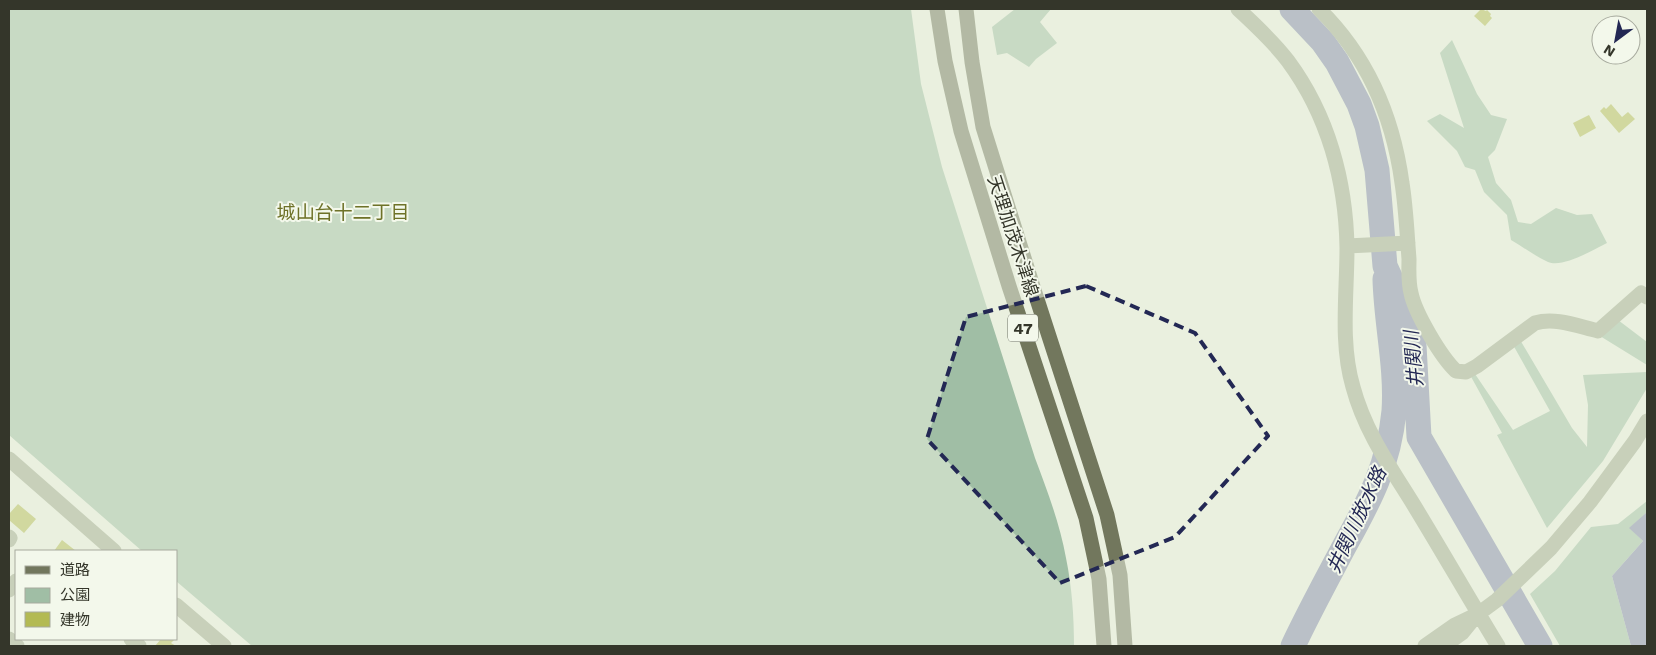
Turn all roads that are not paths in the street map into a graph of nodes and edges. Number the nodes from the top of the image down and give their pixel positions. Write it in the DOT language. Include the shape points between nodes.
graph roads {
  1 [pos="937,9"];
  2 [pos="966,9"];
  3 [pos="1238,9"];
  4 [pos="1319,9"];
  5 [pos="1405,243"];
  6 [pos="1347,246"];
  7 [pos="1647,297"];
  8 [pos="1647,422"];
  9 [pos="9,459"];
  10 [pos="113,550"];
  11 [pos="178,607"];
  12 [pos="1478,614"];
  13 [pos="9,639"];
  14 [pos="17,646"];
  15 [pos="224,646"];
  16 [pos="1104,646"];
  17 [pos="1125,646"];
  18 [pos="1425,646"];
  19 [pos="1444,646"];
  20 [pos="1498,646"];
  1 -- 16 [label="main road, 天理加茂木津線 / 47" via="960,131 1086,518 1099,579"];
  2 -- 17 [label="main road, 天理加茂木津線 / 47" via="984,127 1107,515 1120,575"];
  3 -- 6 [label="street" via="1287,59 1319,113 1340,176"];
  4 -- 5 [label="street" via="1359,57 1384,109 1402,183"];
  5 -- 6 [label="street"];
  5 -- 7 [label="street" via="1411,293 1428,333 1453,368 1460,372 1477,366 1534,323 1557,321 1598,330 1641,293"];
  6 -- 12 [label="street" via="1348,370 1363,418 1377,448"];
  8 -- 12 [label="street" via="1574,523 1514,584"];
  9 -- 10 [label="street"];
  11 -- 15 [label="street"];
  12 -- 18 [label="street" via="1455,624"];
  12 -- 19 [label="street" via="1462,633"];
  12 -- 20 [label="street"];
  13 -- 14 [label="street"];
}
